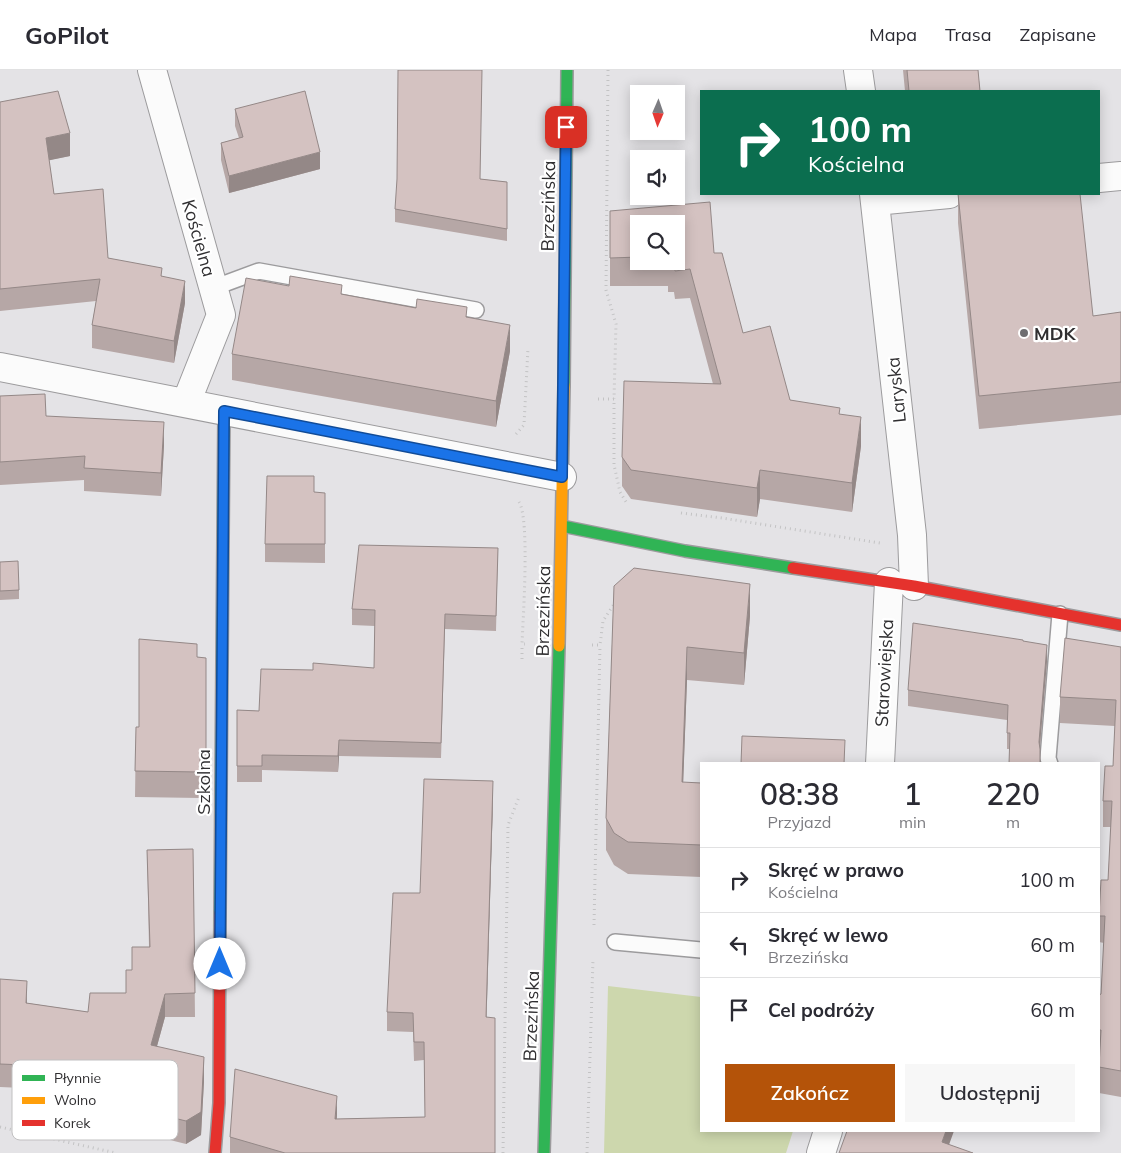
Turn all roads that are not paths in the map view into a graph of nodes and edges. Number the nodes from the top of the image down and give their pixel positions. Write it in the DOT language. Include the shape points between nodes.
graph roads {
  1 [pos="152,70"];
  2 [pos="567,70"];
  3 [pos="858,70"];
  4 [pos="861,90"];
  5 [pos="1121,176"];
  6 [pos="1100,178"];
  7 [pos="930,195"];
  8 [pos="874,198"];
  9 [pos="213,288"];
  10 [pos="476,310"];
  11 [pos="0,367"];
  12 [pos="186,403"];
  13 [pos="224,411"];
  14 [pos="562,477"];
  15 [pos="562,526"];
  16 [pos="902,584"];
  17 [pos="1060,614"];
  18 [pos="1121,625"];
  19 [pos="880,762"];
  20 [pos="1049,762"];
  21 [pos="615,942"];
  22 [pos="700,950"];
  23 [pos="828,1132"];
  24 [pos="215,1153"];
  25 [pos="544,1153"];
  26 [pos="821,1153"];
  1 -- 9 [label="street, Kościelna"];
  2 -- 14 [label="street, Brzezińska"];
  3 -- 4 [label="street"];
  5 -- 6 [label="street"];
  7 -- 8 [label="street"];
  8 -- 16 [label="street, Laryska" via="912,535"];
  9 -- 10 [label="lane" via="259,271"];
  9 -- 12 [label="street, Kościelna" via="221,315"];
  11 -- 12 [label="street"];
  12 -- 13 [label="street"];
  13 -- 14 [label="street"];
  13 -- 24 [label="street, Szkolna" via="219,1103"];
  14 -- 15 [label="street, Brzezińska"];
  15 -- 16 [label="street" via="686,551"];
  15 -- 25 [label="street, Brzezińska"];
  16 -- 17 [label="street"];
  16 -- 19 [label="street, Starowiejska"];
  17 -- 18 [label="street"];
  17 -- 20 [label="lane"];
  21 -- 22 [label="lane"];
  23 -- 26 [label="street"];
}
